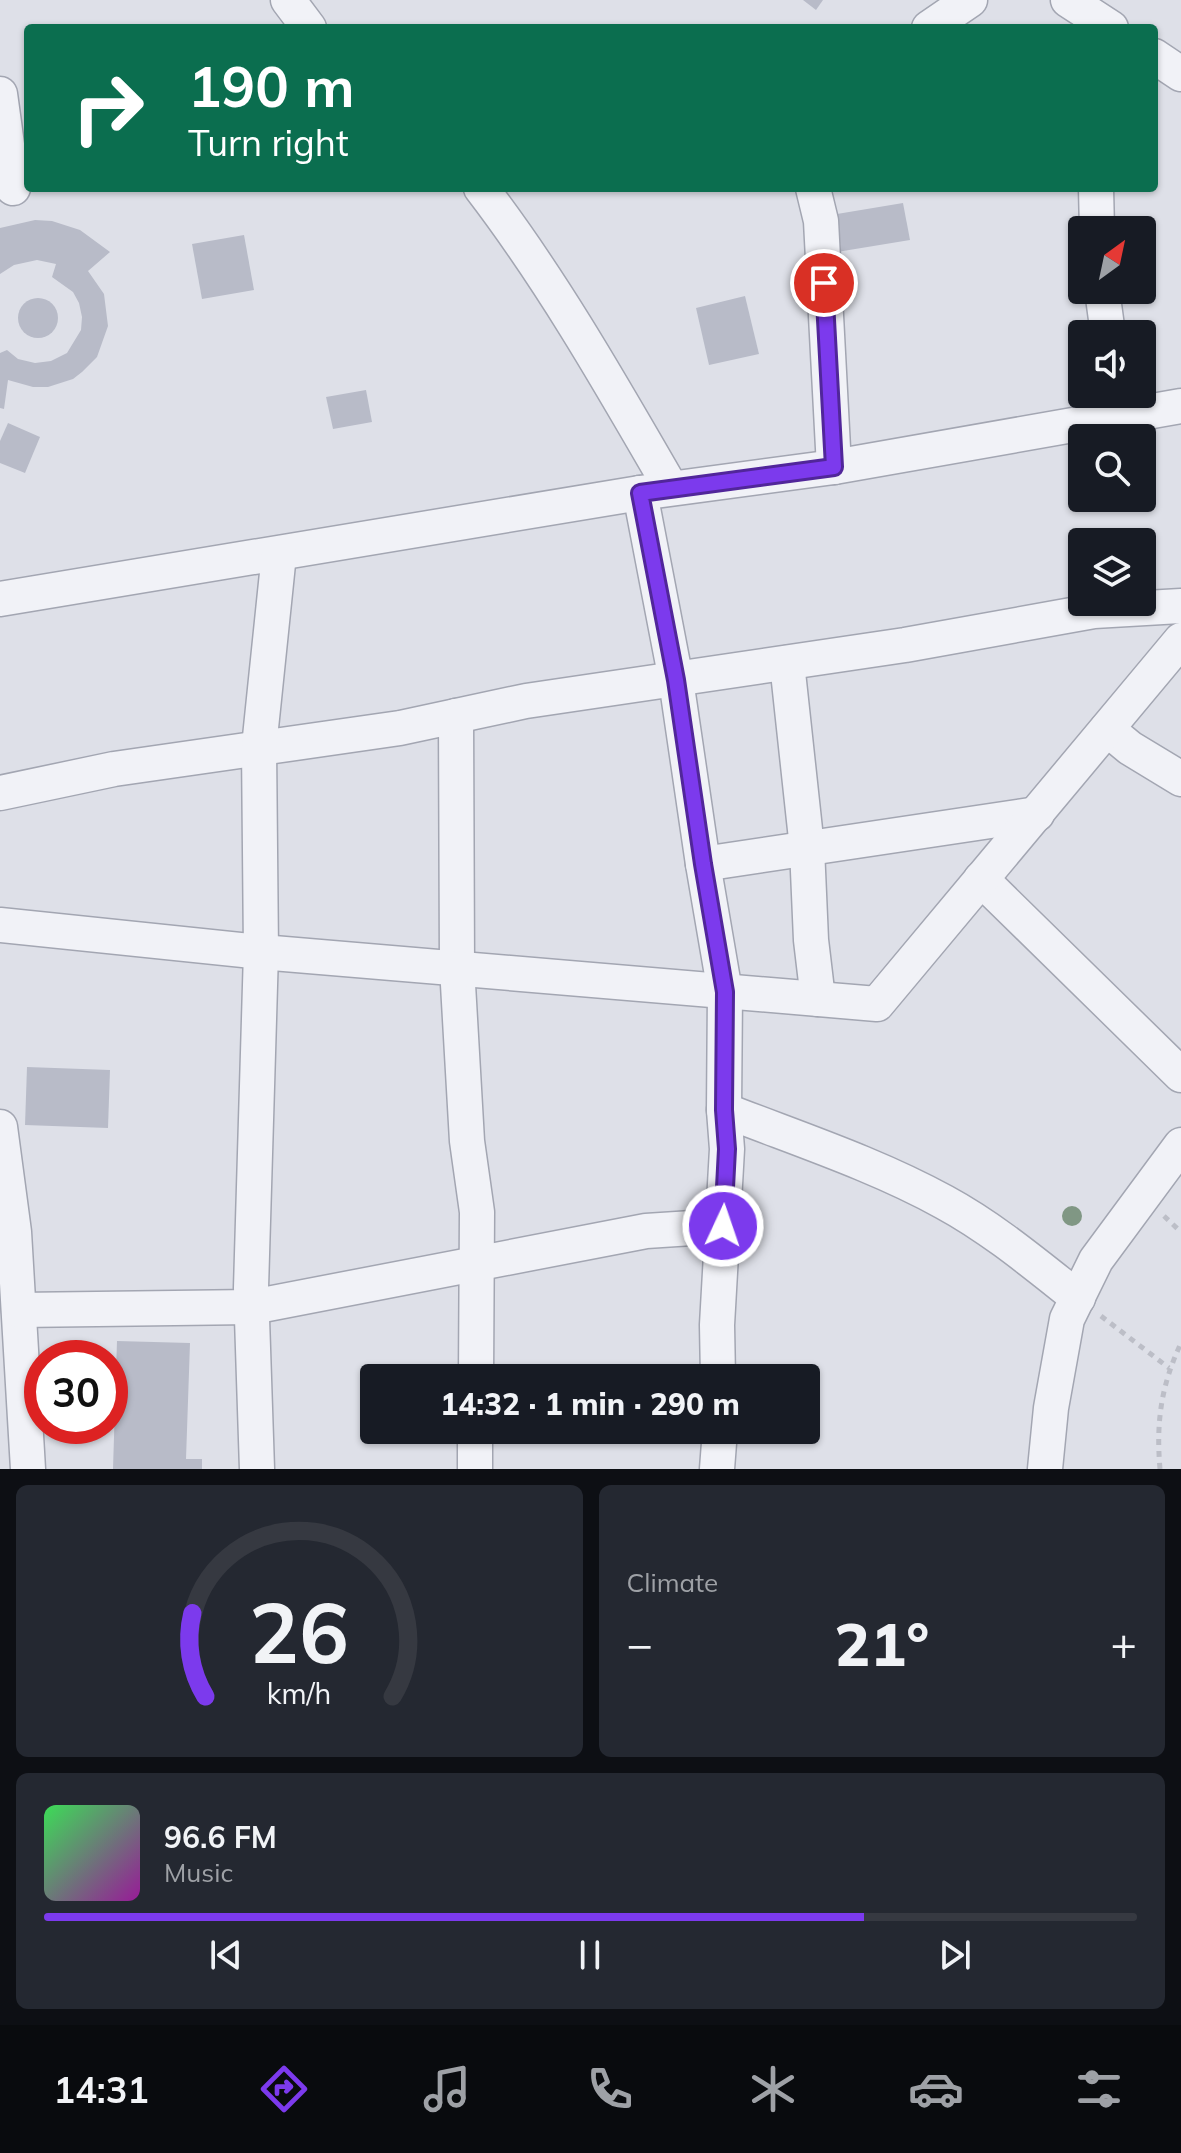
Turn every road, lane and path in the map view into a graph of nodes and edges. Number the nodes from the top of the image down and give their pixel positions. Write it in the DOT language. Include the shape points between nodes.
graph roads {
  1 [pos="288,0"];
  2 [pos="970,0"];
  3 [pos="1074,2"];
  4 [pos="306,24"];
  5 [pos="935,24"];
  6 [pos="1105,24"];
  7 [pos="1158,59"];
  8 [pos="1181,74"];
  9 [pos="0,94"];
  10 [pos="14,187"];
  11 [pos="484,192"];
  12 [pos="814,192"];
  13 [pos="1096,192"];
  14 [pos="1097,216"];
  15 [pos="1156,406"];
  16 [pos="1181,406"];
  17 [pos="1107,408"];
  18 [pos="834,467"];
  19 [pos="656,490"];
  20 [pos="279,554"];
  21 [pos="0,599"];
  22 [pos="1181,606"];
  23 [pos="1181,640"];
  24 [pos="787,663"];
  25 [pos="676,680"];
  26 [pos="456,716"];
  27 [pos="1107,729"];
  28 [pos="259,747"];
  29 [pos="1181,779"];
  30 [pos="0,793"];
  31 [pos="1037,814"];
  32 [pos="807,848"];
  33 [pos="703,864"];
  34 [pos="981,879"];
  35 [pos="0,925"];
  36 [pos="261,952"];
  37 [pos="457,967"];
  38 [pos="725,992"];
  39 [pos="818,999"];
  40 [pos="1181,1075"];
  41 [pos="724,1110"];
  42 [pos="0,1127"];
  43 [pos="1181,1145"];
  44 [pos="3,1170"];
  45 [pos="723,1226"];
  46 [pos="478,1265"];
  47 [pos="1078,1298"];
  48 [pos="252,1307"];
  49 [pos="19,1310"];
  50 [pos="1181,1343"];
  51 [pos="11,1361"];
  52 [pos="476,1364"];
  53 [pos="718,1364"];
  54 [pos="1169,1368"];
  55 [pos="475,1444"];
  56 [pos="719,1444"];
  57 [pos="28,1469"];
  58 [pos="257,1469"];
  59 [pos="475,1469"];
  60 [pos="717,1469"];
  61 [pos="1045,1469"];
  62 [pos="1160,1469"];
  1 -- 4 [label="street"];
  2 -- 5 [label="street"];
  3 -- 6 [label="street"];
  7 -- 8 [label="street"];
  9 -- 10 [label="street"];
  11 -- 19 [label="street" via="594,355"];
  12 -- 18 [label="street" via="821,221"];
  13 -- 14 [label="street"];
  15 -- 16 [label="street"];
  17 -- 18 [label="street"];
  18 -- 19 [label="street"];
  19 -- 20 [label="street"];
  19 -- 25 [label="street"];
  20 -- 21 [label="street"];
  20 -- 28 [label="street"];
  22 -- 24 [label="street" via="1094,611"];
  23 -- 27 [label="street"];
  24 -- 25 [label="street"];
  24 -- 32 [label="street"];
  25 -- 26 [label="street"];
  25 -- 33 [label="street"];
  26 -- 28 [label="street"];
  26 -- 37 [label="street"];
  27 -- 29 [label="street"];
  27 -- 31 [label="street"];
  28 -- 30 [label="street"];
  28 -- 36 [label="street"];
  31 -- 32 [label="street"];
  31 -- 34 [label="street"];
  32 -- 33 [label="street"];
  32 -- 39 [label="street"];
  33 -- 38 [label="street"];
  34 -- 39 [label="street" via="877,1004"];
  34 -- 40 [label="street"];
  35 -- 36 [label="street"];
  36 -- 37 [label="street"];
  36 -- 48 [label="street"];
  37 -- 38 [label="street"];
  37 -- 46 [label="street"];
  38 -- 39 [label="street"];
  38 -- 41 [label="street"];
  41 -- 45 [label="street"];
  41 -- 47 [label="street" via="946,1203"];
  42 -- 44 [label="street"];
  43 -- 47 [label="street" via="1096,1260"];
  44 -- 49 [label="street"];
  45 -- 46 [label="street" via="646,1231"];
  45 -- 53 [label="street"];
  46 -- 48 [label="street"];
  46 -- 52 [label="street"];
  47 -- 54 [label="path"];
  47 -- 61 [label="street" via="1067,1319"];
  48 -- 49 [label="street"];
  48 -- 58 [label="street"];
  49 -- 51 [label="street"];
  50 -- 54 [label="path"];
  51 -- 57 [label="street"];
  54 -- 62 [label="path" via="1158,1442"];
  55 -- 59 [label="street"];
  56 -- 60 [label="street"];
}
